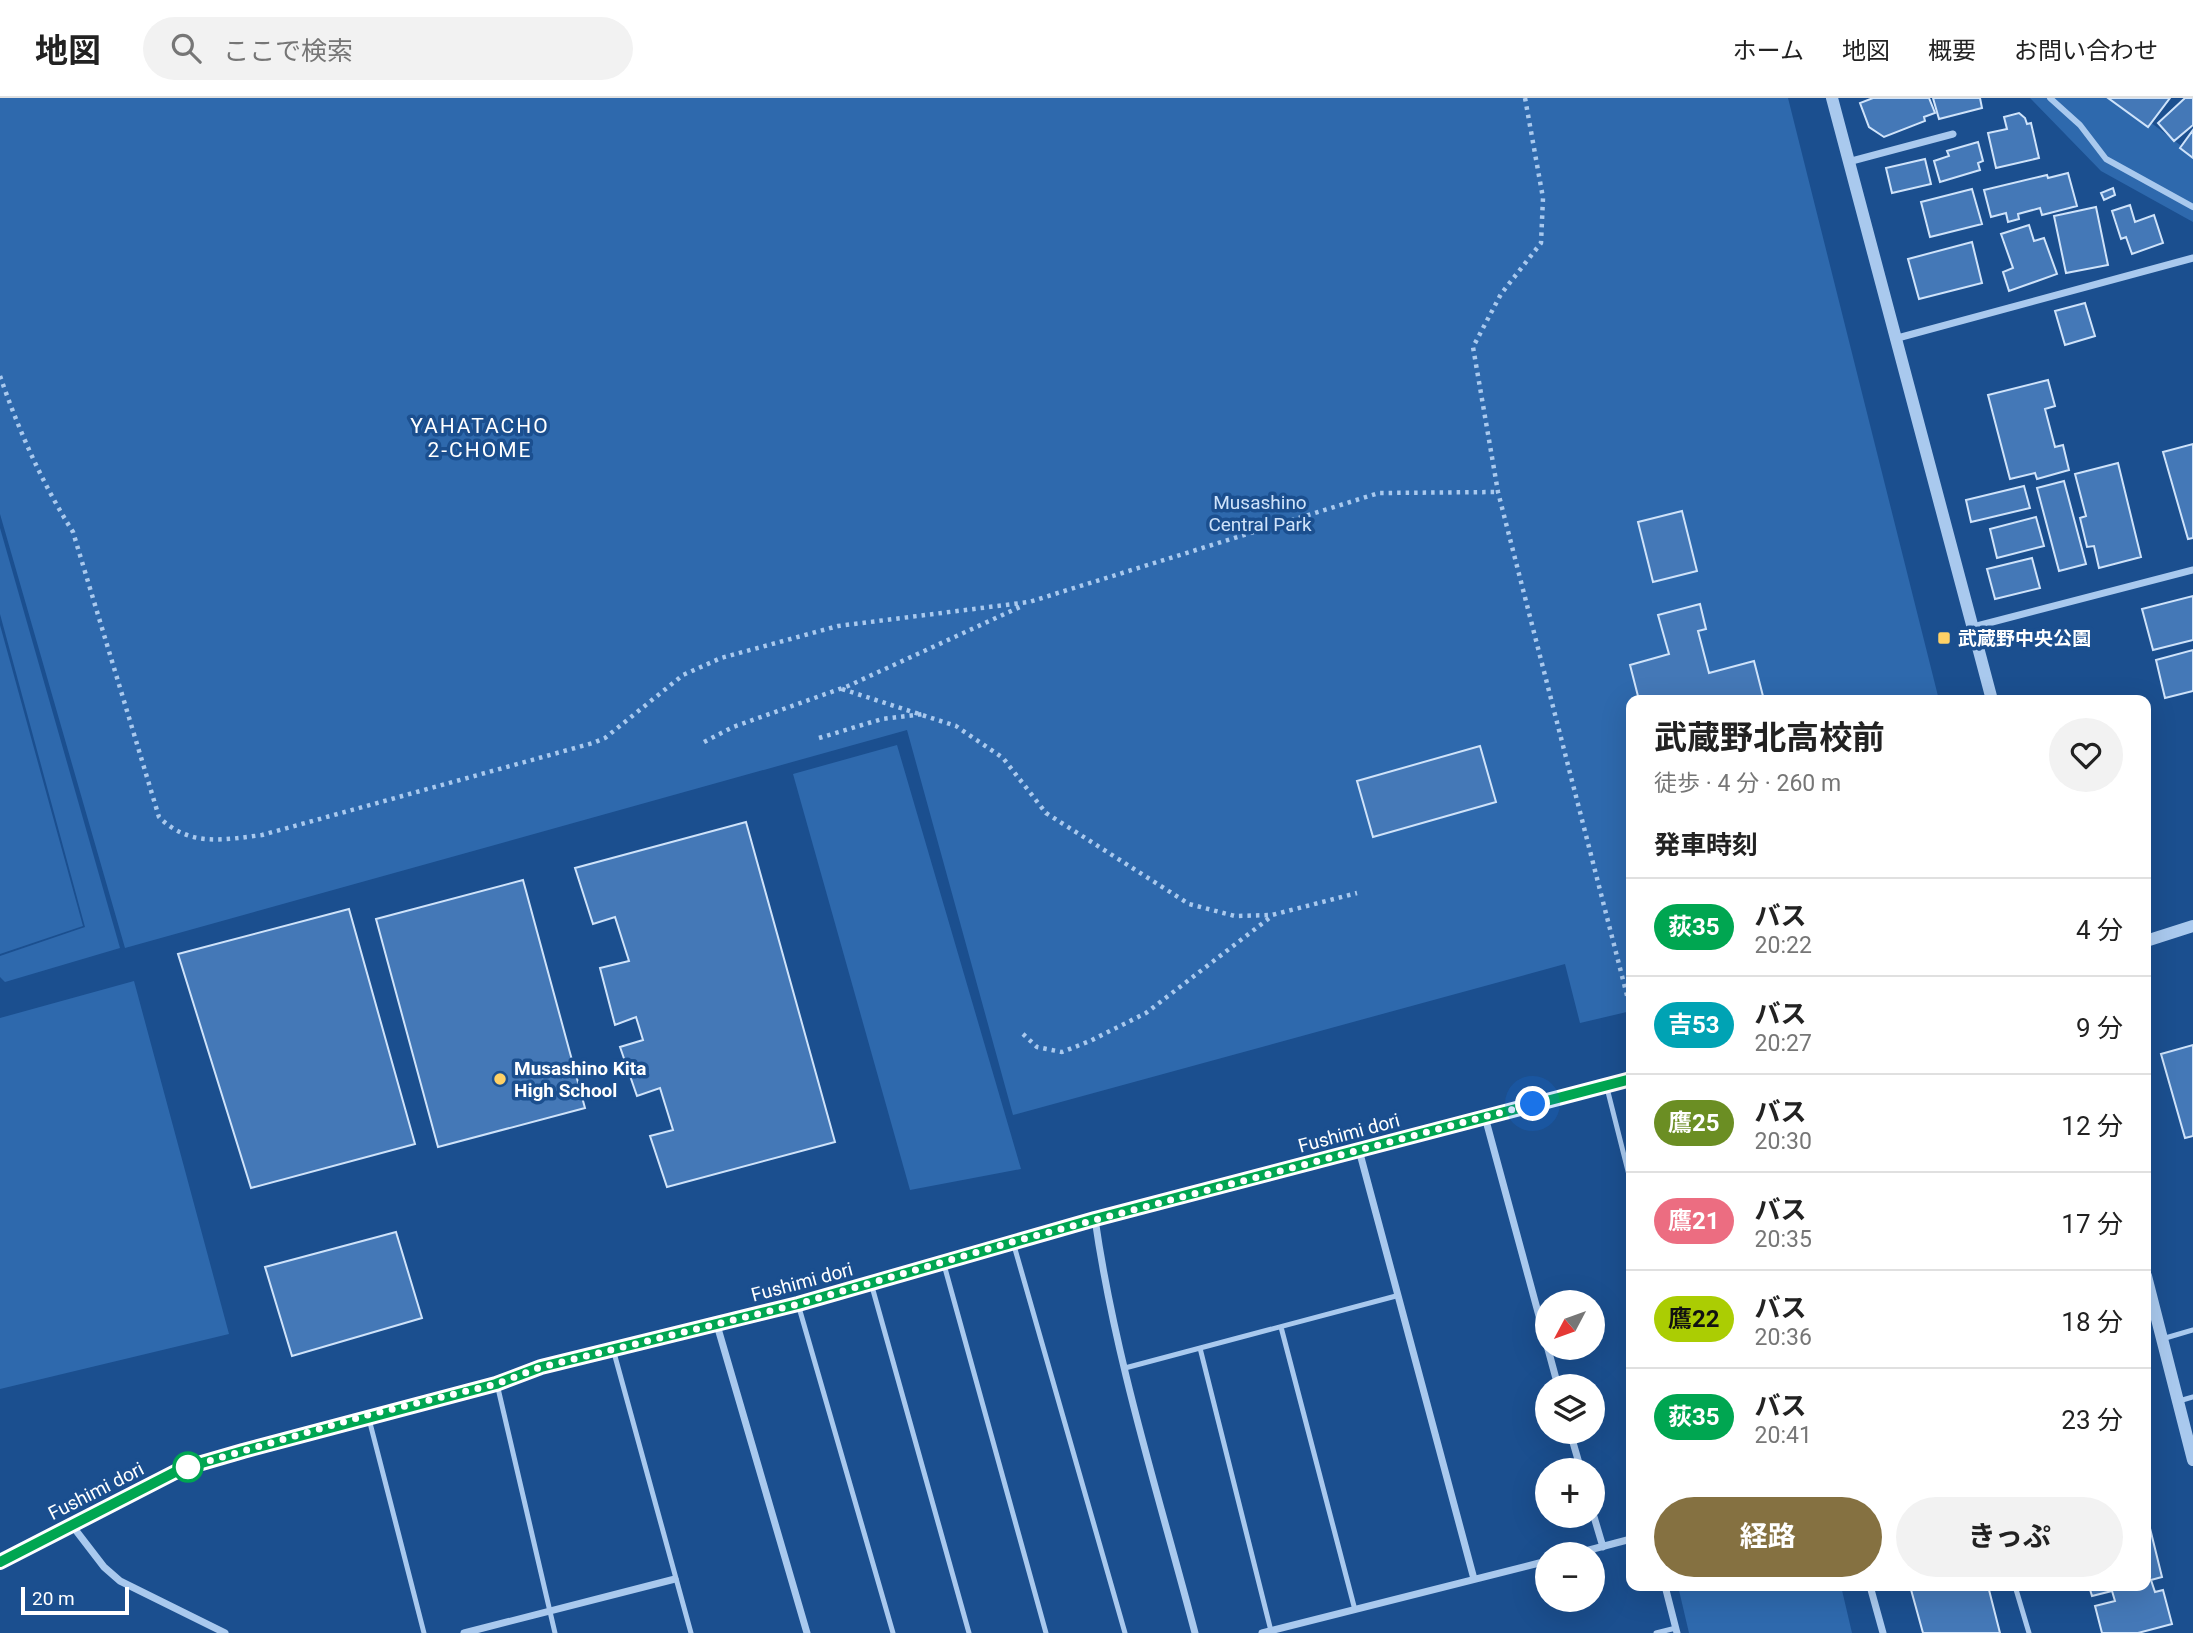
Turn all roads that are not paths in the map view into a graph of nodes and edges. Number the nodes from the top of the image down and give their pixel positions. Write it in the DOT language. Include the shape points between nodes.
graph roads {
  1 [pos="1832,98"];
  2 [pos="2050,98"];
  3 [pos="1953,134"];
  4 [pos="1848,162"];
  5 [pos="2193,207"];
  6 [pos="2193,258"];
  7 [pos="1893,339"];
  8 [pos="2193,570"];
  9 [pos="1973,627"];
  10 [pos="1991,695"];
  11 [pos="2193,926"];
  12 [pos="2151,939"];
  13 [pos="1626,1080"];
  14 [pos="1606,1086"];
  15 [pos="1485,1117"];
  16 [pos="1359,1150"];
  17 [pos="1626,1164"];
  18 [pos="1095,1219"];
  19 [pos="1012,1242"];
  20 [pos="943,1261"];
  21 [pos="871,1283"];
  22 [pos="1396,1296"];
  23 [pos="2151,1297"];
  24 [pos="798,1304"];
  25 [pos="717,1325"];
  26 [pos="1281,1327"];
  27 [pos="2193,1330"];
  28 [pos="2161,1339"];
  29 [pos="1200,1348"];
  30 [pos="613,1349"];
  31 [pos="1125,1368"];
  32 [pos="1555,1374"];
  33 [pos="496,1384"];
  34 [pos="2193,1397"];
  35 [pos="2178,1401"];
  36 [pos="368,1415"];
  37 [pos="2192,1453"];
  38 [pos="71,1524"];
  39 [pos="1626,1540"];
  40 [pos="1605,1546"];
  41 [pos="0,1562"];
  42 [pos="1535,1564"];
  43 [pos="675,1579"];
  44 [pos="1474,1579"];
  45 [pos="1666,1591"];
  46 [pos="1871,1591"];
  47 [pos="2016,1591"];
  48 [pos="1355,1609"];
  49 [pos="549,1611"];
  50 [pos="1676,1630"];
  51 [pos="1271,1631"];
  52 [pos="225,1633"];
  53 [pos="424,1633"];
  54 [pos="464,1633"];
  55 [pos="555,1633"];
  56 [pos="691,1633"];
  57 [pos="807,1633"];
  58 [pos="893,1633"];
  59 [pos="969,1633"];
  60 [pos="1046,1633"];
  61 [pos="1125,1633"];
  62 [pos="1195,1633"];
  63 [pos="1262,1633"];
  64 [pos="1656,1633"];
  65 [pos="1883,1633"];
  66 [pos="2029,1633"];
  1 -- 4 [label="street"];
  2 -- 5 [label="street" via="2080,125 2106,159"];
  3 -- 4 [label="street"];
  4 -- 7 [label="street"];
  6 -- 7 [label="street"];
  7 -- 9 [label="street"];
  8 -- 9 [label="street"];
  9 -- 10 [label="street"];
  11 -- 12 [label="street"];
  13 -- 14 [label="street, Fushimi dori"];
  14 -- 15 [label="street, Fushimi dori"];
  14 -- 17 [label="lane"];
  15 -- 16 [label="street, Fushimi dori"];
  15 -- 32 [label="street"];
  16 -- 18 [label="street, Fushimi dori"];
  16 -- 22 [label="street"];
  18 -- 19 [label="street, Fushimi dori"];
  18 -- 31 [label="street"];
  19 -- 20 [label="street, Fushimi dori"];
  19 -- 61 [label="lane"];
  20 -- 21 [label="street, Fushimi dori"];
  20 -- 60 [label="lane"];
  21 -- 24 [label="street, Fushimi dori"];
  21 -- 59 [label="lane"];
  22 -- 26 [label="lane"];
  22 -- 44 [label="street"];
  23 -- 28 [label="street"];
  24 -- 25 [label="street, Fushimi dori"];
  24 -- 58 [label="lane"];
  25 -- 30 [label="street, Fushimi dori"];
  25 -- 57 [label="street"];
  26 -- 29 [label="lane"];
  26 -- 48 [label="lane"];
  27 -- 28 [label="lane"];
  28 -- 35 [label="street"];
  29 -- 31 [label="lane"];
  29 -- 51 [label="lane"];
  30 -- 33 [label="street, Fushimi dori"];
  30 -- 43 [label="lane"];
  31 -- 62 [label="street"];
  33 -- 36 [label="street, Fushimi dori"];
  33 -- 49 [label="lane"];
  34 -- 35 [label="lane"];
  35 -- 37 [label="street"];
  36 -- 38 [label="street, Fushimi dori" via="181,1469"];
  36 -- 53 [label="lane"];
  38 -- 41 [label="street, Fushimi dori"];
  38 -- 52 [label="street" via="120,1581"];
  39 -- 40 [label="street"];
  42 -- 44 [label="street"];
  43 -- 49 [label="street"];
  43 -- 56 [label="lane"];
  44 -- 48 [label="street"];
  45 -- 50 [label="street"];
  46 -- 65 [label="street"];
  47 -- 66 [label="lane"];
  48 -- 51 [label="street"];
  49 -- 54 [label="street"];
  49 -- 55 [label="lane"];
  50 -- 64 [label="lane"];
  51 -- 63 [label="street"];
}
